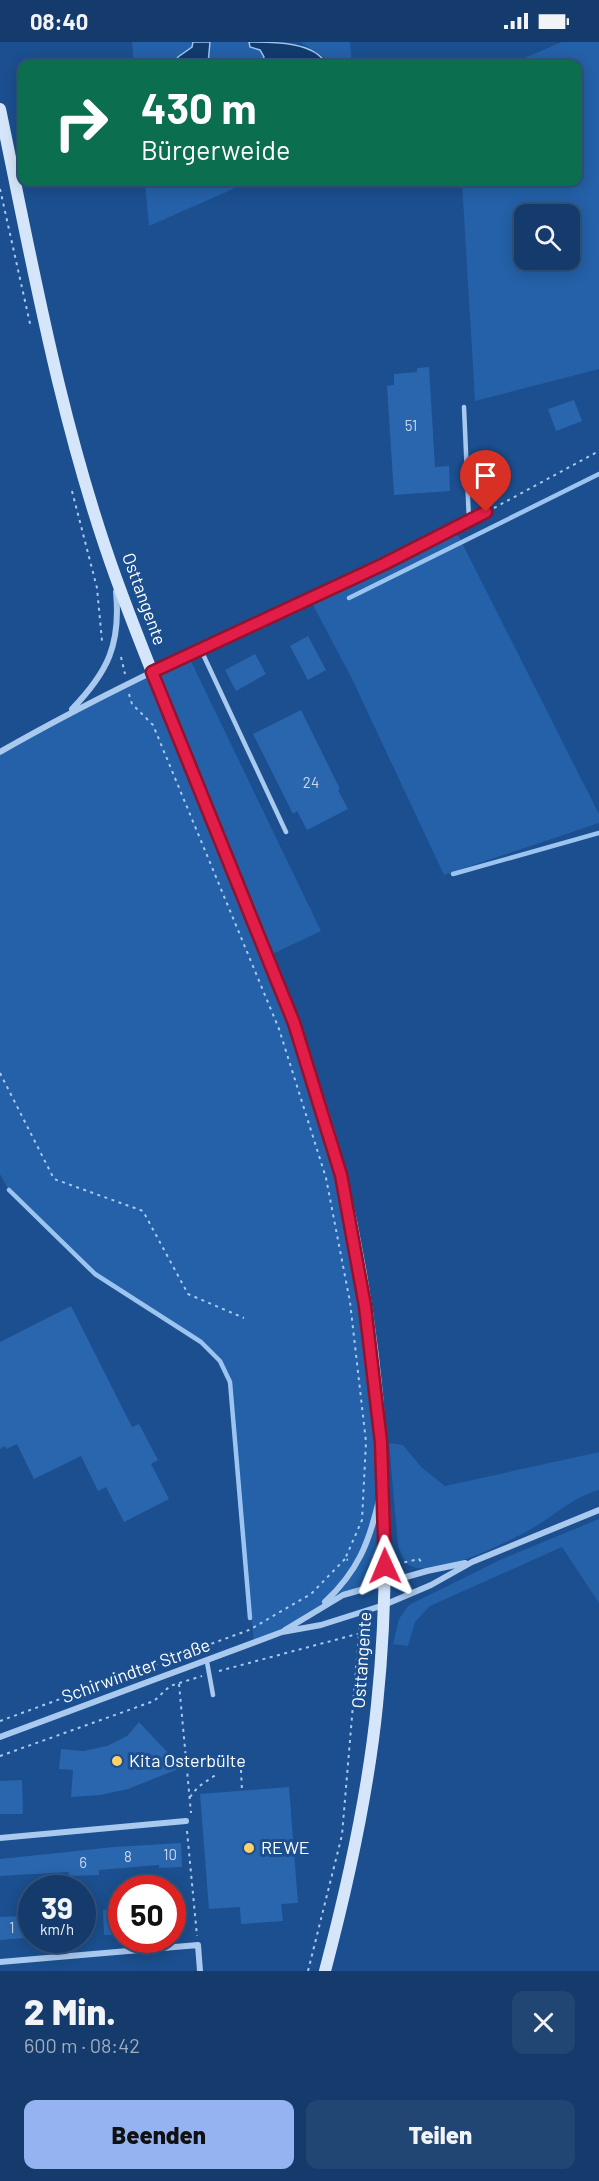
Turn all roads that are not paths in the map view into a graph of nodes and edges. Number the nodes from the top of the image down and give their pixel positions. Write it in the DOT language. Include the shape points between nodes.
graph roads {
  1 [pos="0,109"];
  2 [pos="464,407"];
  3 [pos="486,512"];
  4 [pos="469,521"];
  5 [pos="115,576"];
  6 [pos="201,650"];
  7 [pos="152,672"];
  8 [pos="67,713"];
  9 [pos="0,752"];
  10 [pos="286,832"];
  11 [pos="383,1481"];
  12 [pos="599,1510"];
  13 [pos="472,1562"];
  14 [pos="384,1584"];
  15 [pos="384,1605"];
  16 [pos="320,1607"];
  17 [pos="282,1632"];
  18 [pos="207,1662"];
  19 [pos="213,1695"];
  20 [pos="0,1737"];
  21 [pos="186,1821"];
  22 [pos="0,1838"];
  23 [pos="0,1962"];
  24 [pos="200,1971"];
  25 [pos="325,1971"];
  1 -- 5 [label="main road, Osttangente" via="52,358"];
  2 -- 4 [label="lane"];
  3 -- 4 [label="street"];
  4 -- 6 [label="street"];
  5 -- 7 [label="main road, Osttangente"];
  5 -- 8 [label="street" via="118,610 112,654 104,672"];
  6 -- 7 [label="street"];
  6 -- 10 [label="lane"];
  7 -- 8 [label="street"];
  7 -- 11 [label="main road, Osttangente" via="294,1023 341,1175 365,1306"];
  8 -- 9 [label="street"];
  11 -- 14 [label="main road, Osttangente"];
  11 -- 16 [label="street, Schirwindter Straße" via="371,1537 357,1566"];
  12 -- 13 [label="street"];
  13 -- 14 [label="street, Schirwindter Straße"];
  13 -- 15 [label="street, Schirwindter Straße"];
  14 -- 15 [label="main road, Osttangente"];
  14 -- 16 [label="street, Schirwindter Straße"];
  15 -- 17 [label="street, Schirwindter Straße" via="321,1625"];
  15 -- 25 [label="main road, Osttangente" via="370,1766 344,1899"];
  16 -- 17 [label="street, Schirwindter Straße"];
  17 -- 18 [label="street, Schirwindter Straße"];
  18 -- 19 [label="lane"];
  18 -- 20 [label="street, Schirwindter Straße"];
  21 -- 22 [label="street"];
  23 -- 24 [label="street" via="198,1945"];
}
